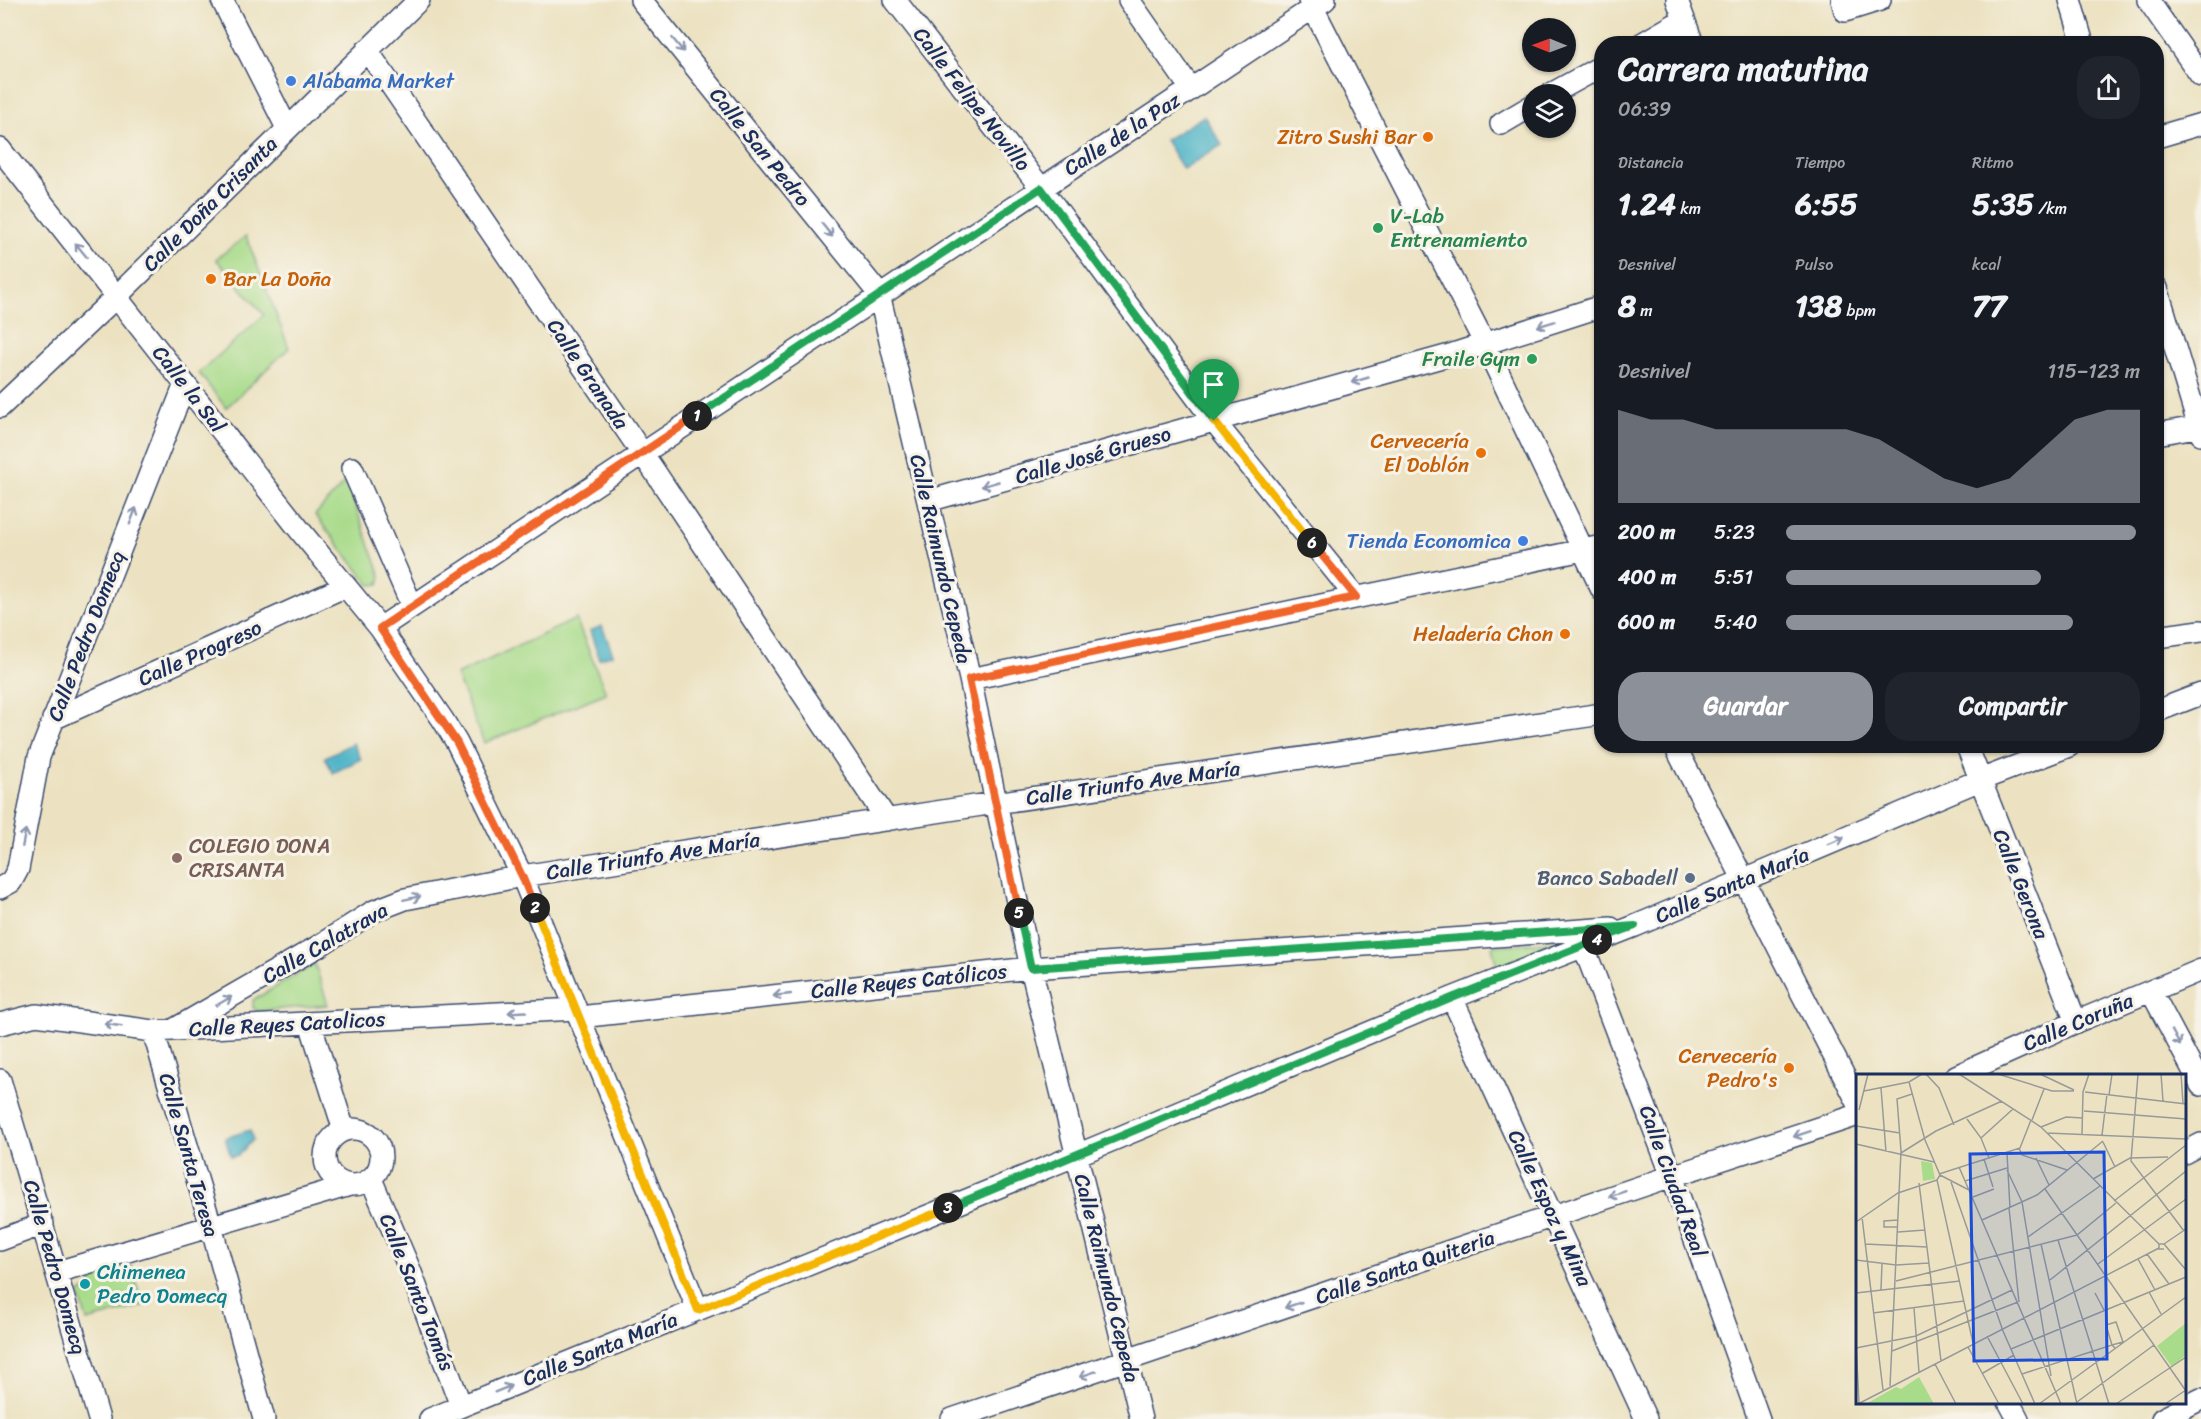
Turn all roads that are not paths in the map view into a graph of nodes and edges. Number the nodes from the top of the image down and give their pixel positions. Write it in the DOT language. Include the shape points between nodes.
graph roads {
  1 [pos="222,0"];
  2 [pos="419,0"];
  3 [pos="641,0"];
  4 [pos="895,0"];
  5 [pos="1129,0"];
  6 [pos="1842,0"];
  7 [pos="1880,0"];
  8 [pos="2070,0"];
  9 [pos="2148,0"];
  10 [pos="1316,3"];
  11 [pos="1680,9"];
  12 [pos="1650,36"];
  13 [pos="1690,36"];
  14 [pos="2081,36"];
  15 [pos="367,50"];
  16 [pos="1594,70"];
  17 [pos="2201,76"];
  18 [pos="1569,84"];
  19 [pos="1191,89"];
  20 [pos="1522,111"];
  21 [pos="1500,124"];
  22 [pos="2201,124"];
  23 [pos="287,128"];
  24 [pos="2164,135"];
  25 [pos="0,149"];
  26 [pos="1041,188"];
  27 [pos="879,294"];
  28 [pos="117,296"];
  29 [pos="1594,309"];
  30 [pos="2164,311"];
  31 [pos="1485,344"];
  32 [pos="185,384"];
  33 [pos="0,407"];
  34 [pos="1214,421"];
  35 [pos="2200,429"];
  36 [pos="2164,433"];
  37 [pos="642,453"];
  38 [pos="352,468"];
  39 [pos="928,501"];
  40 [pos="1593,547"];
  41 [pos="346,586"];
  42 [pos="1356,597"];
  43 [pos="412,606"];
  44 [pos="380,628"];
  45 [pos="2201,631"];
  46 [pos="2164,636"];
  47 [pos="969,679"];
  48 [pos="2201,694"];
  49 [pos="2164,708"];
  50 [pos="1594,715"];
  51 [pos="53,719"];
  52 [pos="1679,753"];
  53 [pos="1970,753"];
  54 [pos="2051,753"];
  55 [pos="1980,780"];
  56 [pos="995,804"];
  57 [pos="887,820"];
  58 [pos="522,876"];
  59 [pos="1743,880"];
  60 [pos="0,888"];
  61 [pos="1635,926"];
  62 [pos="1583,945"];
  63 [pos="1031,968"];
  64 [pos="2201,970"];
  65 [pos="2151,991"];
  66 [pos="1452,998"];
  67 [pos="577,1013"];
  68 [pos="2076,1022"];
  69 [pos="310,1023"];
  70 [pos="0,1024"];
  71 [pos="163,1030"];
  72 [pos="1960,1074"];
  73 [pos="0,1080"];
  74 [pos="2201,1085"];
  75 [pos="1856,1101"];
  76 [pos="1856,1115"];
  77 [pos="344,1130"];
  78 [pos="2201,1144"];
  79 [pos="2186,1151"];
  80 [pos="1077,1155"];
  81 [pos="1672,1176"];
  82 [pos="371,1179"];
  83 [pos="350,1185"];
  84 [pos="1554,1216"];
  85 [pos="43,1224"];
  86 [pos="211,1226"];
  87 [pos="0,1239"];
  88 [pos="57,1272"];
  89 [pos="698,1310"];
  90 [pos="1128,1361"];
  91 [pos="2201,1399"];
  92 [pos="2010,1404"];
  93 [pos="461,1406"];
  94 [pos="99,1419"];
  95 [pos="264,1419"];
  96 [pos="430,1419"];
  97 [pos="952,1419"];
  98 [pos="1141,1419"];
  99 [pos="1646,1419"];
  100 [pos="1759,1419"];
  101 [pos="2018,1419"];
  102 [pos="2162,1419"];
  1 -- 23 [label="street"];
  2 -- 15 [label="street, Calle Doña Crisanta"];
  3 -- 27 [label="street, Calle San Pedro, one-way"];
  4 -- 26 [label="street, Calle Felipe Novillo"];
  5 -- 19 [label="street"];
  6 -- 7 [label="street" via="1845,11"];
  8 -- 14 [label="street"];
  9 -- 17 [label="street"];
  10 -- 19 [label="street, Calle de la Paz"];
  10 -- 31 [label="street"];
  11 -- 12 [label="street"];
  11 -- 13 [label="street"];
  15 -- 23 [label="street, Calle Doña Crisanta"];
  15 -- 37 [label="street, Calle Granada"];
  16 -- 18 [label="street"];
  19 -- 26 [label="street, Calle de la Paz"];
  20 -- 21 [label="street"];
  22 -- 24 [label="street"];
  23 -- 28 [label="street, Calle Doña Crisanta"];
  28 -- 25 [label="street, Calle la Sal, one-way"];
  26 -- 27 [label="street, Calle de la Paz"];
  26 -- 34 [label="street, Calle Felipe Novillo"];
  27 -- 37 [label="street, Calle de la Paz"];
  27 -- 39 [label="street, Calle Raimundo Cepeda"];
  28 -- 32 [label="street, Calle la Sal"];
  28 -- 33 [label="street, Calle Doña Crisanta"];
  29 -- 31 [label="street, Calle José Grueso, one-way"];
  30 -- 35 [label="street"];
  31 -- 34 [label="street, Calle José Grueso, one-way"];
  31 -- 40 [label="street"];
  32 -- 41 [label="street, Calle la Sal"];
  51 -- 32 [label="street, Calle Pedro Domecq, one-way"];
  34 -- 39 [label="street, Calle José Grueso, one-way"];
  34 -- 42 [label="street, Calle Felipe Novillo"];
  35 -- 36 [label="street"];
  37 -- 43 [label="street, Calle de la Paz"];
  37 -- 57 [label="street, Calle Granada"];
  38 -- 43 [label="street"];
  39 -- 47 [label="street, Calle Raimundo Cepeda"];
  40 -- 42 [label="street"];
  41 -- 44 [label="street, Calle la Sal"];
  41 -- 51 [label="street, Calle Progreso"];
  42 -- 47 [label="street"];
  43 -- 44 [label="street, Calle de la Paz"];
  44 -- 58 [label="street, Calle la Sal" via="457,743"];
  45 -- 46 [label="street"];
  47 -- 56 [label="street, Calle Raimundo Cepeda"];
  48 -- 49 [label="street"];
  50 -- 56 [label="street, Calle Triunfo Ave María"];
  60 -- 51 [label="street, Calle Pedro Domecq, one-way" via="11,882 18,869 39,757"];
  52 -- 59 [label="street"];
  53 -- 55 [label="street, Calle Gerona"];
  54 -- 55 [label="street, Calle Santa María"];
  59 -- 55 [label="street, Calle Santa María, one-way"];
  55 -- 68 [label="street, Calle Gerona"];
  56 -- 57 [label="street, Calle Triunfo Ave María"];
  56 -- 63 [label="street, Calle Raimundo Cepeda"];
  57 -- 58 [label="street, Calle Triunfo Ave María"];
  58 -- 67 [label="street, Calle la Sal"];
  71 -- 58 [label="street, Calle Calatrava, one-way" via="317,948 374,911 405,899"];
  59 -- 61 [label="street, Calle Santa María"];
  59 -- 75 [label="street"];
  61 -- 62 [label="street, Calle Santa María"];
  61 -- 63 [label="street, Calle Reyes Católicos"];
  62 -- 66 [label="street, Calle Santa María"];
  62 -- 81 [label="street, Calle Ciudad Real"];
  63 -- 67 [label="street, Calle Reyes Católicos, one-way"];
  63 -- 80 [label="street, Calle Raimundo Cepeda"];
  64 -- 65 [label="street, Calle Coruña"];
  65 -- 68 [label="street, Calle Coruña"];
  65 -- 74 [label="street, one-way"];
  66 -- 80 [label="street, Calle Santa María"];
  66 -- 84 [label="street, Calle Espoz y Mina"];
  67 -- 69 [label="street, Calle Reyes Catolicos, one-way"];
  67 -- 89 [label="street, Calle la Sal"];
  68 -- 72 [label="street, Calle Coruña"];
  69 -- 71 [label="street, Calle Reyes Catolicos"];
  69 -- 77 [label="street"];
  71 -- 70 [label="street, Calle Reyes Catolicos, one-way" via="46,1015 27,1015"];
  71 -- 86 [label="street, Calle Santa Teresa"];
  73 -- 85 [label="street, Calle Pedro Domecq"];
  76 -- 81 [label="street, Calle Santa Quiteria, one-way"];
  77 -- 82 [label="street" via="362,1130 376,1140 381,1165"];
  77 -- 83 [label="street" via="330,1140 324,1157 330,1174"];
  78 -- 79 [label="street"];
  80 -- 89 [label="street, Calle Santa María"];
  80 -- 90 [label="street, Calle Raimundo Cepeda"];
  81 -- 84 [label="street, Calle Santa Quiteria, one-way"];
  81 -- 100 [label="street, Calle Ciudad Real"];
  82 -- 83 [label="street"];
  82 -- 93 [label="street, Calle Santo Tomás"];
  83 -- 86 [label="street"];
  84 -- 90 [label="street, Calle Santa Quiteria, one-way"];
  84 -- 99 [label="street, Calle Espoz y Mina"];
  85 -- 87 [label="street"];
  85 -- 88 [label="street, Calle Pedro Domecq"];
  86 -- 88 [label="street"];
  86 -- 95 [label="street, Calle Santa Teresa"];
  88 -- 94 [label="street, Calle Pedro Domecq"];
  93 -- 89 [label="street, Calle Santa María, one-way"];
  90 -- 97 [label="street, Calle Santa Quiteria, one-way"];
  90 -- 98 [label="street, Calle Raimundo Cepeda"];
  91 -- 102 [label="street"];
  92 -- 101 [label="street"];
  93 -- 96 [label="street, Calle Santa María"];
}
